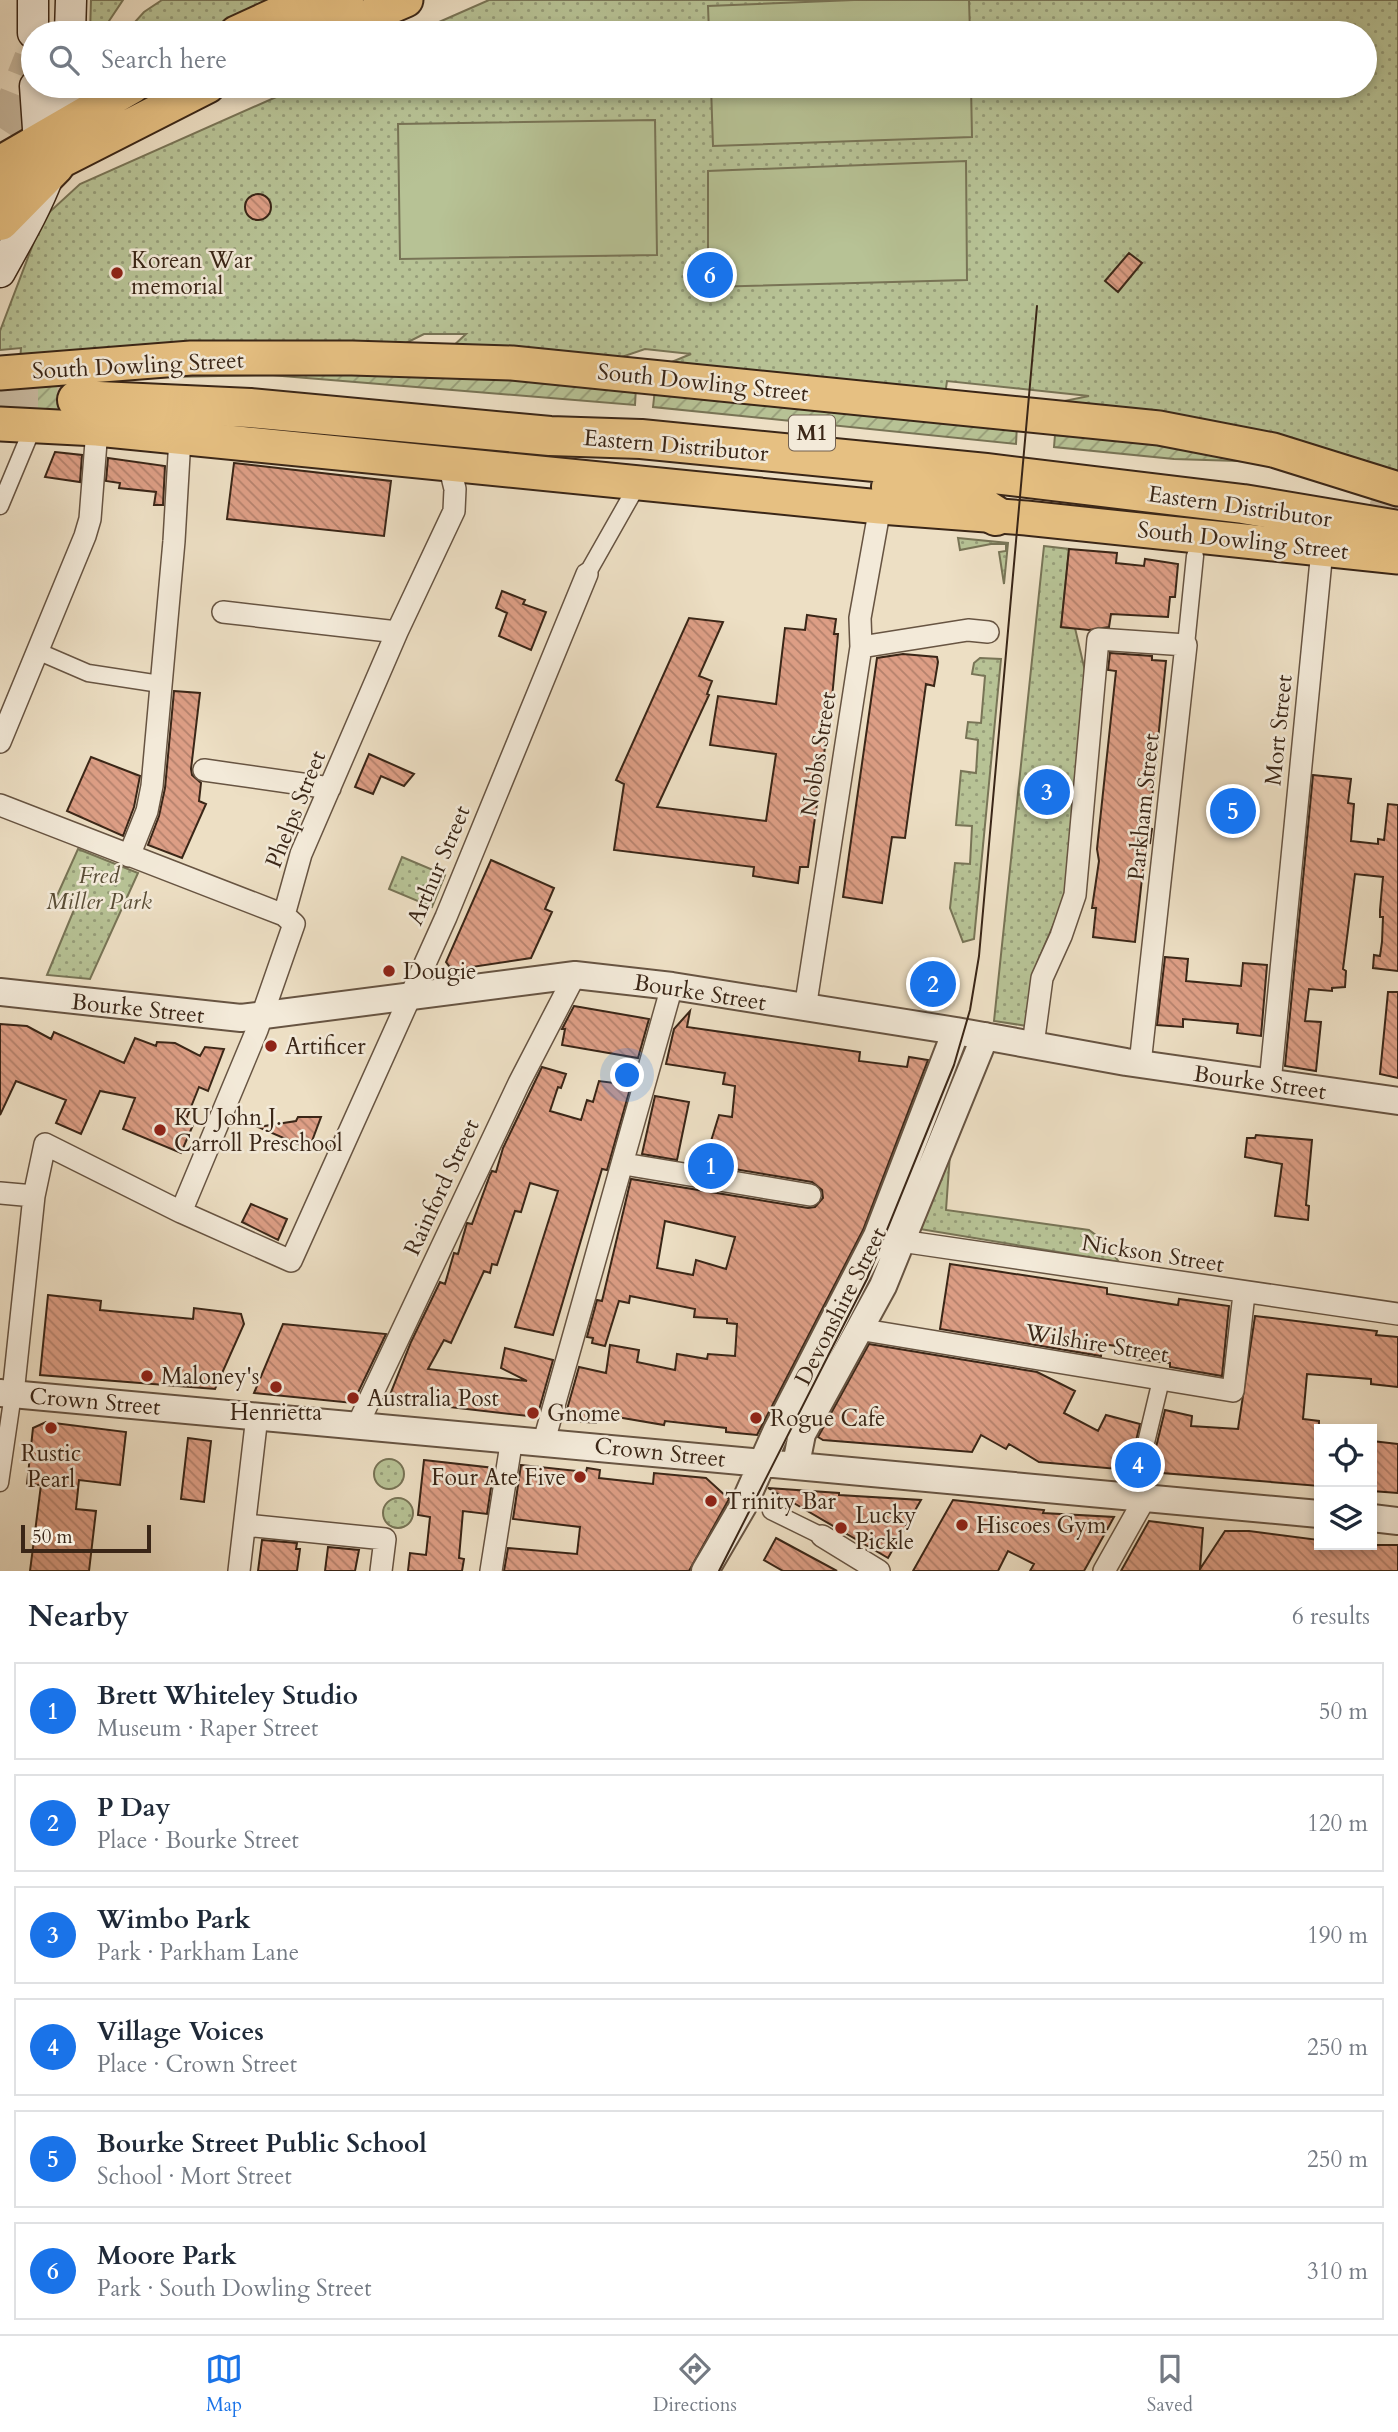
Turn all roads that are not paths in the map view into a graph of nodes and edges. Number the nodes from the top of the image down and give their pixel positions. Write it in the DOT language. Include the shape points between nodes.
graph roads {
  1 [pos="33,0"];
  2 [pos="71,0"];
  3 [pos="407,0"];
  4 [pos="324,11"];
  5 [pos="33,21"];
  6 [pos="70,21"];
  7 [pos="284,21"];
  8 [pos="39,98"];
  9 [pos="64,98"];
  10 [pos="117,98"];
  11 [pos="176,98"];
  12 [pos="53,145"];
  13 [pos="0,163"];
  14 [pos="0,192"];
  15 [pos="0,221"];
  16 [pos="0,272"];
  17 [pos="4,371"];
  18 [pos="250,390"];
  19 [pos="88,415"];
  20 [pos="0,424"];
  21 [pos="33,427"];
  22 [pos="550,436"];
  23 [pos="180,438"];
  24 [pos="449,464"];
  25 [pos="634,491"];
  26 [pos="1384,496"];
  27 [pos="0,506"];
  28 [pos="880,507"];
  29 [pos="996,516"];
  30 [pos="1398,530"];
  31 [pos="1322,550"];
  32 [pos="1195,556"];
  33 [pos="1398,557"];
  34 [pos="587,574"];
  35 [pos="223,612"];
  36 [pos="397,632"];
  37 [pos="988,632"];
  38 [pos="1186,645"];
  39 [pos="861,647"];
  40 [pos="37,651"];
  41 [pos="160,684"];
  42 [pos="0,742"];
  43 [pos="204,770"];
  44 [pos="330,788"];
  45 [pos="0,805"];
  46 [pos="129,856"];
  47 [pos="284,915"];
  48 [pos="575,975"];
  49 [pos="671,986"];
  50 [pos="0,992"];
  51 [pos="410,995"];
  52 [pos="806,1009"];
  53 [pos="262,1016"];
  54 [pos="956,1031"];
  55 [pos="985,1037"];
  56 [pos="1033,1045"];
  57 [pos="1140,1064"];
  58 [pos="1270,1083"];
  59 [pos="1398,1101"];
  60 [pos="624,1164"];
  61 [pos="0,1193"];
  62 [pos="34,1195"];
  63 [pos="810,1195"];
  64 [pos="181,1212"];
  65 [pos="901,1241"];
  66 [pos="1244,1294"];
  67 [pos="1398,1314"];
  68 [pos="858,1329"];
  69 [pos="1161,1380"];
  70 [pos="7,1394"];
  71 [pos="257,1416"];
  72 [pos="358,1424"];
  73 [pos="512,1438"];
  74 [pos="544,1441"];
  75 [pos="763,1462"];
  76 [pos="796,1464"];
  77 [pos="0,1483"];
  78 [pos="1139,1498"];
  79 [pos="771,1511"];
  80 [pos="1314,1514"];
  81 [pos="1377,1519"];
  82 [pos="1398,1521"];
  83 [pos="244,1525"];
  84 [pos="822,1536"];
  85 [pos="239,1571"];
  86 [pos="381,1571"];
  87 [pos="491,1571"];
  88 [pos="705,1571"];
  89 [pos="879,1571"];
  90 [pos="1104,1571"];
  1 -- 5 [label="main road"];
  2 -- 6 [label="main road"];
  3 -- 4 [label="main road"];
  4 -- 7 [label="main road"];
  8 -- 12 [label="main road"];
  9 -- 12 [label="main road"];
  10 -- 12 [label="main road"];
  11 -- 12 [label="main road"];
  12 -- 13 [label="main road"];
  12 -- 14 [label="main road"];
  12 -- 15 [label="highway"];
  12 -- 16 [label="main road"];
  17 -- 26 [label="main road, South Dowling Street" via="191,358 512,363 1159,428 1273,450"];
  18 -- 26 [label="highway, Eastern Distributor / M1" via="677,418"];
  19 -- 21 [label="main road, South Dowling Street"];
  19 -- 22 [label="highway, Eastern Distributor / M1" via="250,408"];
  19 -- 23 [label="main road, South Dowling Street"];
  19 -- 40 [label="street" via="90,519"];
  20 -- 21 [label="main road, South Dowling Street"];
  21 -- 27 [label="street"];
  22 -- 29 [label="highway, M1" via="635,457 883,485 971,500"];
  22 -- 30 [label="highway, Eastern Distributor / M1" via="641,439 986,472 1243,504"];
  23 -- 24 [label="main road, South Dowling Street"];
  23 -- 41 [label="street"];
  24 -- 28 [label="main road, South Dowling Street"];
  24 -- 36 [label="street, Phelps Street" via="454,511"];
  25 -- 34 [label="street, Arthur Street"];
  28 -- 29 [label="main road, South Dowling Street"];
  28 -- 39 [label="street, Nobbs Street" via="860,618"];
  29 -- 31 [label="main road, South Dowling Street"];
  31 -- 33 [label="main road, South Dowling Street"];
  31 -- 58 [label="street, Mort Street"];
  32 -- 38 [label="street, Parkham Street"];
  34 -- 51 [label="street, Arthur Street"];
  35 -- 36 [label="street"];
  36 -- 44 [label="street, Phelps Street"];
  37 -- 39 [label="street" via="968,630"];
  38 -- 56 [label="street" via="1098,639 1075,895 1042,978"];
  38 -- 57 [label="street, Parkham Street"];
  39 -- 52 [label="street, Nobbs Street"];
  40 -- 41 [label="street" via="89,673"];
  40 -- 42 [label="street"];
  41 -- 46 [label="street" via="150,799"];
  43 -- 44 [label="street"];
  44 -- 47 [label="street, Phelps Street" via="300,855"];
  45 -- 46 [label="street"];
  46 -- 47 [label="street"];
  47 -- 53 [label="street, Phelps Street" via="294,924"];
  48 -- 49 [label="street, Bourke Street"];
  48 -- 51 [label="street, Bourke Street"];
  48 -- 72 [label="street, Rainford Street"];
  49 -- 52 [label="street, Bourke Street"];
  49 -- 60 [label="street"];
  50 -- 53 [label="street, Bourke Street" via="221,1017"];
  51 -- 53 [label="street, Bourke Street"];
  51 -- 64 [label="street, Arthur Street" via="291,1261"];
  52 -- 54 [label="street, Bourke Street"];
  53 -- 64 [label="street, Phelps Street"];
  54 -- 55 [label="street, Bourke Street"];
  54 -- 75 [label="street, Devonshire Street" via="877,1236"];
  55 -- 56 [label="street, Bourke Street"];
  55 -- 65 [label="street, Devonshire Street"];
  56 -- 57 [label="street, Bourke Street"];
  57 -- 58 [label="street, Bourke Street"];
  58 -- 59 [label="street, Bourke Street"];
  60 -- 63 [label="street"];
  60 -- 74 [label="street"];
  61 -- 62 [label="street"];
  62 -- 64 [label="street" via="45,1144"];
  62 -- 70 [label="street"];
  65 -- 66 [label="street, Nickson Street"];
  65 -- 68 [label="street, Devonshire Street" via="883,1286"];
  66 -- 67 [label="street, Nickson Street"];
  66 -- 69 [label="street, Wilshire Street" via="1233,1391"];
  68 -- 69 [label="street, Wilshire Street"];
  68 -- 76 [label="street, Devonshire Street" via="802,1434"];
  69 -- 78 [label="street"];
  70 -- 71 [label="street, Crown Street"];
  70 -- 77 [label="street"];
  71 -- 72 [label="street, Crown Street"];
  71 -- 83 [label="street"];
  72 -- 73 [label="street, Crown Street"];
  73 -- 74 [label="street, Crown Street"];
  73 -- 87 [label="street"];
  74 -- 75 [label="street, Crown Street"];
  75 -- 76 [label="street, Crown Street"];
  75 -- 88 [label="street, Devonshire Street"];
  76 -- 78 [label="street, Crown Street"];
  78 -- 80 [label="street, Crown Street"];
  78 -- 90 [label="street"];
  79 -- 84 [label="street"];
  81 -- 82 [label="street"];
  83 -- 85 [label="street"];
  83 -- 86 [label="street" via="385,1539"];
  84 -- 89 [label="street"];
}
